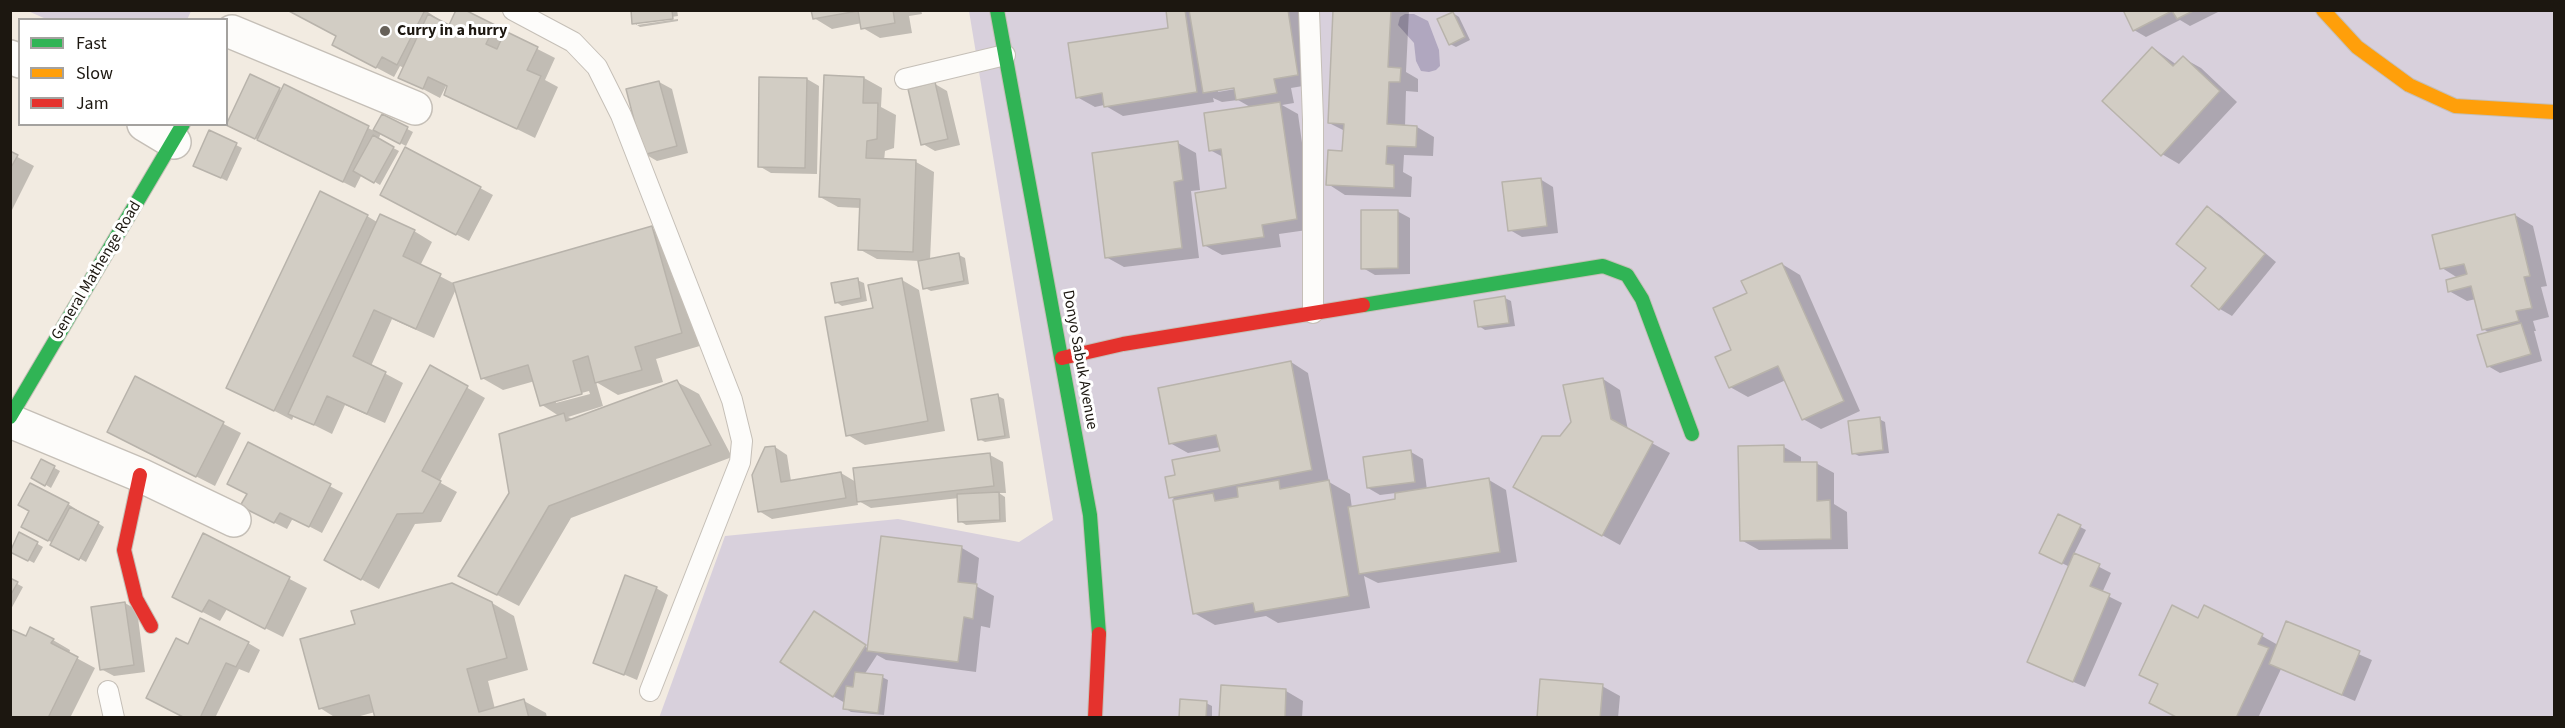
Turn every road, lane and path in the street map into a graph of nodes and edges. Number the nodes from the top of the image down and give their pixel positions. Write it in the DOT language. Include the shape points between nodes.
graph roads {
  1 [pos="513,10"];
  2 [pos="997,10"];
  3 [pos="2323,10"];
  4 [pos="1309,11"];
  5 [pos="234,28"];
  6 [pos="1005,55"];
  7 [pos="905,79"];
  8 [pos="415,108"];
  9 [pos="2554,112"];
  10 [pos="152,126"];
  11 [pos="178,133"];
  12 [pos="1312,313"];
  13 [pos="1062,358"];
  14 [pos="10,419"];
  15 [pos="1692,434"];
  16 [pos="140,475"];
  17 [pos="234,520"];
  18 [pos="152,626"];
  19 [pos="108,691"];
  20 [pos="650,691"];
  21 [pos="114,717"];
  22 [pos="1095,717"];
  1 -- 20 [label="lane" via="573,42 597,67 626,126 732,400 742,441 740,462"];
  2 -- 6 [label="street, Donyo Sabuk Avenue"];
  3 -- 9 [label="street" via="2356,47 2409,85 2455,106"];
  4 -- 12 [label="lane"];
  5 -- 8 [label="street"];
  6 -- 7 [label="lane"];
  6 -- 13 [label="street, Donyo Sabuk Avenue"];
  10 -- 11 [label="street"];
  11 -- 14 [label="street, General Mathenge Road"];
  12 -- 13 [label="street"];
  12 -- 15 [label="street" via="1603,266 1627,275 1642,299"];
  13 -- 22 [label="street, Donyo Sabuk Avenue" via="1090,515 1100,621"];
  14 -- 16 [label="street"];
  16 -- 17 [label="street"];
  16 -- 18 [label="street" via="124,550 136,599"];
  19 -- 21 [label="lane"];
}
